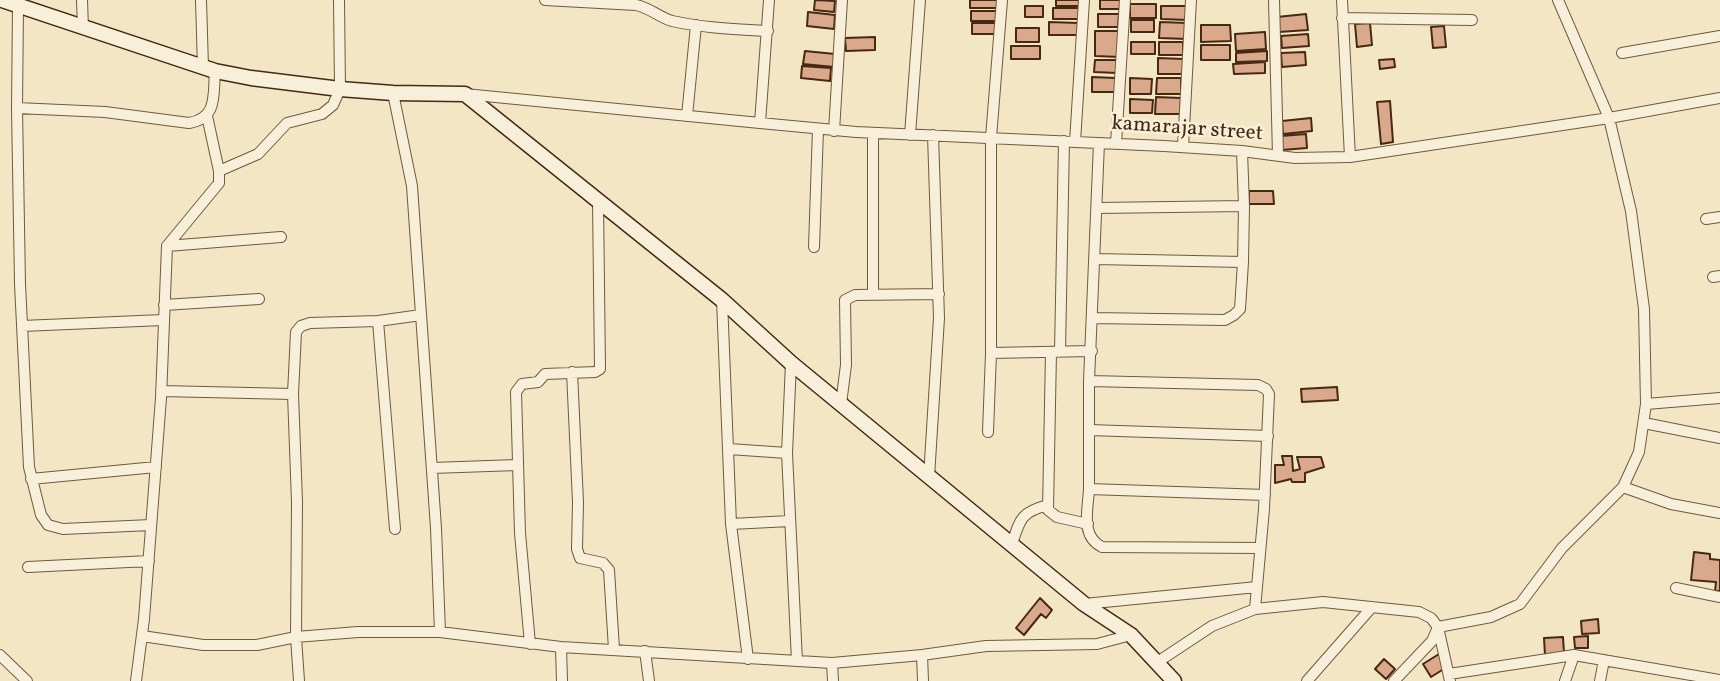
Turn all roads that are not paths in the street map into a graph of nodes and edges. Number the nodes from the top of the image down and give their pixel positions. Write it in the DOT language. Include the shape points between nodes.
graph roads {
  1 [pos="2,0"];
  2 [pos="82,0"];
  3 [pos="201,0"];
  4 [pos="339,0"];
  5 [pos="545,0"];
  6 [pos="769,0"];
  7 [pos="842,0"];
  8 [pos="920,0"];
  9 [pos="1002,0"];
  10 [pos="1084,0"];
  11 [pos="1125,0"];
  12 [pos="1191,0"];
  13 [pos="1274,0"];
  14 [pos="1342,0"];
  15 [pos="1558,0"];
  16 [pos="18,6"];
  17 [pos="1342,18"];
  18 [pos="1472,20"];
  19 [pos="696,26"];
  20 [pos="83,29"];
  21 [pos="768,31"];
  22 [pos="1720,36"];
  23 [pos="1622,53"];
  24 [pos="209,69"];
  25 [pos="340,89"];
  26 [pos="393,93"];
  27 [pos="464,94"];
  28 [pos="1720,98"];
  29 [pos="16,108"];
  30 [pos="207,116"];
  31 [pos="687,116"];
  32 [pos="1609,118"];
  33 [pos="760,123"];
  34 [pos="818,129"];
  35 [pos="834,131"];
  36 [pos="873,133"];
  37 [pos="910,135"];
  38 [pos="933,135"];
  39 [pos="991,138"];
  40 [pos="1070,142"];
  41 [pos="1099,143"];
  42 [pos="1116,144"];
  43 [pos="1184,148"];
  44 [pos="1242,151"];
  45 [pos="1278,155"];
  46 [pos="1350,157"];
  47 [pos="219,171"];
  48 [pos="598,201"];
  49 [pos="1244,206"];
  50 [pos="1097,208"];
  51 [pos="1720,217"];
  52 [pos="1706,219"];
  53 [pos="281,237"];
  54 [pos="167,246"];
  55 [pos="814,247"];
  56 [pos="1096,259"];
  57 [pos="1242,262"];
  58 [pos="939,294"];
  59 [pos="873,295"];
  60 [pos="259,299"];
  61 [pos="722,300"];
  62 [pos="163,305"];
  63 [pos="421,315"];
  64 [pos="1093,318"];
  65 [pos="163,320"];
  66 [pos="378,321"];
  67 [pos="22,326"];
  68 [pos="1091,351"];
  69 [pos="1056,352"];
  70 [pos="992,353"];
  71 [pos="791,363"];
  72 [pos="572,372"];
  73 [pos="1089,381"];
  74 [pos="161,391"];
  75 [pos="293,394"];
  76 [pos="1720,398"];
  77 [pos="841,404"];
  78 [pos="1646,404"];
  79 [pos="1644,423"];
  80 [pos="1089,430"];
  81 [pos="988,432"];
  82 [pos="1268,436"];
  83 [pos="1720,438"];
  84 [pos="729,449"];
  85 [pos="788,453"];
  86 [pos="517,465"];
  87 [pos="156,467"];
  88 [pos="432,468"];
  89 [pos="929,477"];
  90 [pos="31,479"];
  91 [pos="1623,487"];
  92 [pos="1089,489"];
  93 [pos="1265,495"];
  94 [pos="1048,505"];
  95 [pos="1720,513"];
  96 [pos="790,521"];
  97 [pos="731,524"];
  98 [pos="1088,524"];
  99 [pos="152,525"];
  100 [pos="394,529"];
  101 [pos="1012,544"];
  102 [pos="1261,548"];
  103 [pos="149,561"];
  104 [pos="28,567"];
  105 [pos="1257,587"];
  106 [pos="1676,588"];
  107 [pos="1720,597"];
  108 [pos="1084,604"];
  109 [pos="1372,607"];
  110 [pos="1255,609"];
  111 [pos="1438,627"];
  112 [pos="440,632"];
  113 [pos="1130,635"];
  114 [pos="142,636"];
  115 [pos="296,637"];
  116 [pos="530,643"];
  117 [pos="561,646"];
  118 [pos="614,649"];
  119 [pos="645,651"];
  120 [pos="0,655"];
  121 [pos="922,655"];
  122 [pos="1574,655"];
  123 [pos="748,659"];
  124 [pos="1604,660"];
  125 [pos="797,662"];
  126 [pos="832,663"];
  127 [pos="1156,663"];
  128 [pos="1450,677"];
  129 [pos="1720,680"];
  130 [pos="27,681"];
  131 [pos="136,681"];
  132 [pos="299,681"];
  133 [pos="562,681"];
  134 [pos="649,681"];
  135 [pos="833,681"];
  136 [pos="923,681"];
  137 [pos="1174,681"];
  138 [pos="1307,681"];
  139 [pos="1395,681"];
  140 [pos="1565,681"];
  141 [pos="1600,681"];
  1 -- 16 [label="main road"];
  2 -- 20 [label="street"];
  3 -- 24 [label="street"];
  4 -- 25 [label="street"];
  5 -- 19 [label="street" via="636,5"];
  6 -- 21 [label="street"];
  7 -- 35 [label="street"];
  8 -- 37 [label="street"];
  9 -- 39 [label="street"];
  10 -- 40 [label="street"];
  11 -- 42 [label="street"];
  12 -- 43 [label="street"];
  13 -- 45 [label="street"];
  14 -- 17 [label="street"];
  15 -- 32 [label="street"];
  16 -- 20 [label="main road"];
  16 -- 29 [label="street"];
  17 -- 18 [label="street"];
  17 -- 46 [label="street"];
  19 -- 21 [label="street"];
  19 -- 31 [label="street"];
  20 -- 24 [label="main road"];
  21 -- 33 [label="street"];
  22 -- 23 [label="street"];
  24 -- 25 [label="main road"];
  24 -- 30 [label="street" via="212,106"];
  25 -- 26 [label="main road"];
  25 -- 47 [label="street" via="333,105 322,114 287,123 258,154"];
  26 -- 27 [label="main road"];
  26 -- 63 [label="street" via="412,186"];
  27 -- 31 [label="street, kamarajar street"];
  27 -- 48 [label="main road"];
  28 -- 32 [label="street, kamarajar street"];
  29 -- 30 [label="street" via="104,112 188,123"];
  29 -- 67 [label="street"];
  30 -- 47 [label="street"];
  31 -- 33 [label="street, kamarajar street"];
  32 -- 46 [label="street, kamarajar street"];
  32 -- 78 [label="street" via="1631,211 1644,309"];
  33 -- 34 [label="street, kamarajar street"];
  34 -- 35 [label="street, kamarajar street"];
  34 -- 55 [label="street"];
  35 -- 36 [label="street, kamarajar street"];
  36 -- 37 [label="street, kamarajar street"];
  36 -- 59 [label="street"];
  37 -- 38 [label="street, kamarajar street"];
  38 -- 39 [label="street, kamarajar street"];
  38 -- 58 [label="street"];
  39 -- 40 [label="street, kamarajar street"];
  39 -- 70 [label="street"];
  40 -- 41 [label="street, kamarajar street"];
  40 -- 69 [label="street"];
  41 -- 42 [label="street, kamarajar street"];
  41 -- 50 [label="street"];
  42 -- 43 [label="street, kamarajar street"];
  43 -- 44 [label="street, kamarajar street"];
  44 -- 45 [label="street, kamarajar street"];
  44 -- 49 [label="street"];
  45 -- 46 [label="street, kamarajar street"];
  47 -- 54 [label="street" via="219,183"];
  48 -- 61 [label="main road"];
  48 -- 72 [label="street" via="600,369"];
  49 -- 50 [label="street"];
  49 -- 57 [label="street"];
  50 -- 56 [label="street"];
  51 -- 52 [label="street"];
  53 -- 54 [label="street"];
  54 -- 62 [label="street"];
  56 -- 57 [label="street"];
  56 -- 64 [label="street"];
  57 -- 64 [label="street" via="1240,309 1225,320"];
  58 -- 59 [label="street"];
  58 -- 89 [label="street"];
  59 -- 77 [label="street" via="845,300"];
  60 -- 62 [label="street"];
  61 -- 71 [label="main road"];
  61 -- 84 [label="street"];
  62 -- 65 [label="street"];
  63 -- 66 [label="street"];
  63 -- 88 [label="street"];
  64 -- 68 [label="street"];
  65 -- 67 [label="street"];
  65 -- 74 [label="street"];
  66 -- 75 [label="street" via="301,326 296,332"];
  66 -- 100 [label="street"];
  67 -- 90 [label="street"];
  68 -- 69 [label="street"];
  68 -- 73 [label="street"];
  69 -- 70 [label="street"];
  69 -- 94 [label="street"];
  70 -- 81 [label="street"];
  71 -- 77 [label="main road"];
  71 -- 85 [label="street"];
  72 -- 86 [label="street" via="545,374 538,382 518,386"];
  72 -- 118 [label="street" via="578,555 608,567"];
  73 -- 80 [label="street"];
  73 -- 82 [label="street" via="1258,385 1269,394"];
  74 -- 75 [label="street"];
  74 -- 87 [label="street"];
  75 -- 115 [label="street"];
  76 -- 78 [label="street"];
  77 -- 89 [label="main road"];
  78 -- 79 [label="street"];
  79 -- 83 [label="street"];
  79 -- 91 [label="street" via="1639,452"];
  80 -- 82 [label="street"];
  80 -- 92 [label="street"];
  82 -- 93 [label="street"];
  84 -- 85 [label="street"];
  84 -- 97 [label="street"];
  85 -- 96 [label="street"];
  86 -- 88 [label="street"];
  86 -- 116 [label="street"];
  87 -- 90 [label="street"];
  87 -- 99 [label="street"];
  88 -- 112 [label="street"];
  89 -- 101 [label="main road"];
  90 -- 99 [label="street" via="48,525 63,529"];
  91 -- 95 [label="street" via="1671,504"];
  91 -- 111 [label="street" via="1562,548 1520,604 1491,617"];
  92 -- 93 [label="street"];
  92 -- 98 [label="street"];
  93 -- 102 [label="street"];
  94 -- 98 [label="street" via="1057,517"];
  94 -- 101 [label="street" via="1031,510 1019,523"];
  96 -- 97 [label="street"];
  96 -- 125 [label="street"];
  97 -- 123 [label="street"];
  98 -- 102 [label="street" via="1092,542 1101,547"];
  99 -- 103 [label="street"];
  101 -- 108 [label="main road"];
  102 -- 105 [label="street"];
  103 -- 104 [label="street"];
  103 -- 114 [label="street"];
  105 -- 108 [label="street"];
  105 -- 110 [label="street"];
  106 -- 107 [label="street"];
  108 -- 113 [label="main road"];
  109 -- 110 [label="street" via="1323,602"];
  109 -- 111 [label="street" via="1419,612"];
  109 -- 138 [label="street"];
  110 -- 127 [label="street" via="1212,626"];
  111 -- 128 [label="street"];
  111 -- 139 [label="street" via="1432,641"];
  112 -- 115 [label="street"];
  112 -- 116 [label="street"];
  113 -- 121 [label="street" via="1097,644 986,646"];
  113 -- 127 [label="main road"];
  114 -- 115 [label="street" via="202,645 257,645"];
  114 -- 131 [label="street"];
  115 -- 132 [label="street"];
  116 -- 117 [label="street"];
  117 -- 118 [label="street"];
  117 -- 133 [label="street"];
  118 -- 119 [label="street"];
  119 -- 123 [label="street"];
  119 -- 134 [label="street"];
  120 -- 130 [label="street"];
  121 -- 126 [label="street"];
  121 -- 136 [label="street"];
  122 -- 124 [label="street"];
  122 -- 128 [label="street"];
  122 -- 140 [label="street"];
  123 -- 125 [label="street"];
  124 -- 129 [label="street"];
  124 -- 141 [label="street"];
  125 -- 126 [label="street"];
  126 -- 135 [label="street"];
  127 -- 137 [label="main road"];
}
